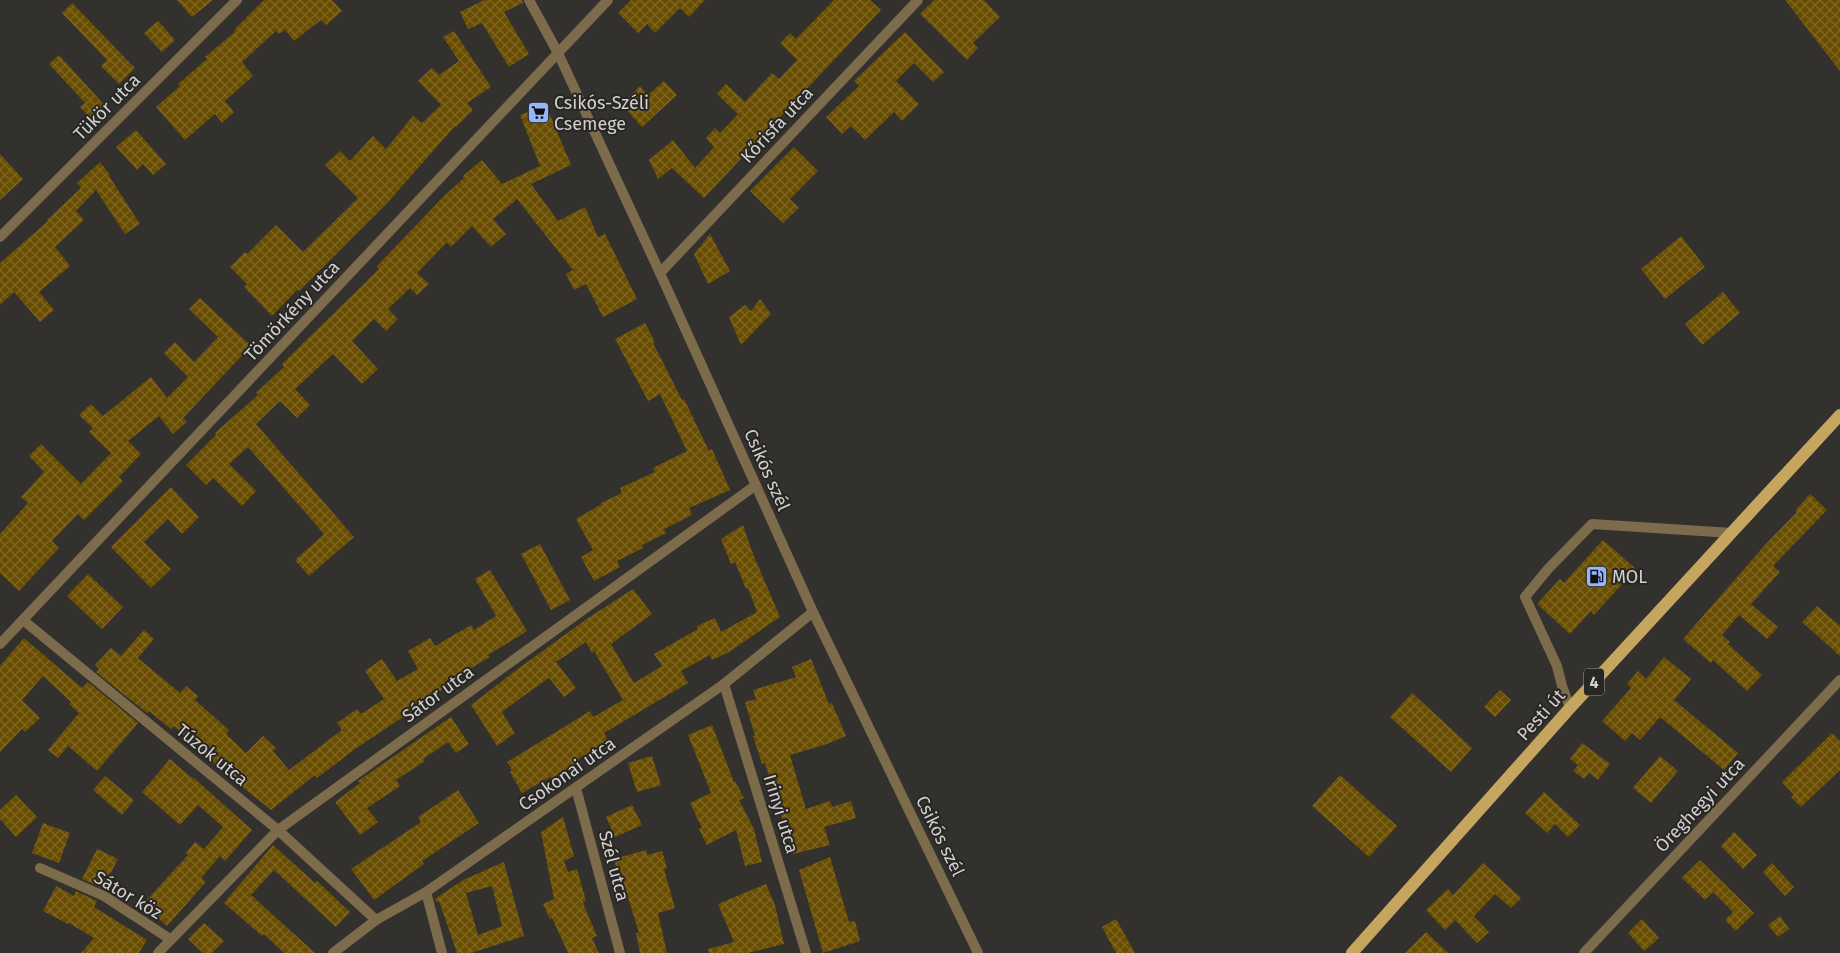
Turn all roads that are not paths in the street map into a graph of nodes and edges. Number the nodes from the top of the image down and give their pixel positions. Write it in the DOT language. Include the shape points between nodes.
graph roads {
  1 [pos="237,0"];
  2 [pos="529,0"];
  3 [pos="608,0"];
  4 [pos="918,0"];
  5 [pos="558,53"];
  6 [pos="0,237"];
  7 [pos="660,273"];
  8 [pos="1840,415"];
  9 [pos="756,485"];
  10 [pos="1732,533"];
  11 [pos="813,612"];
  12 [pos="23,620"];
  13 [pos="0,644"];
  14 [pos="1840,680"];
  15 [pos="724,684"];
  16 [pos="1570,708"];
  17 [pos="576,788"];
  18 [pos="278,830"];
  19 [pos="40,868"];
  20 [pos="426,892"];
  21 [pos="376,920"];
  22 [pos="170,939"];
  23 [pos="158,953"];
  24 [pos="333,953"];
  25 [pos="442,953"];
  26 [pos="620,953"];
  27 [pos="806,953"];
  28 [pos="978,953"];
  29 [pos="1352,953"];
  30 [pos="1584,953"];
  1 -- 6 [label="street, Tükör utca"];
  2 -- 5 [label="street, Csikós szél"];
  3 -- 5 [label="street, Tömörkény utca"];
  4 -- 7 [label="street, Kőrisfa utca"];
  5 -- 7 [label="street, Csikós szél"];
  5 -- 12 [label="street, Tömörkény utca"];
  7 -- 9 [label="street, Csikós szél"];
  8 -- 10 [label="main road, Pesti út / 4"];
  9 -- 11 [label="street, Csikós szél"];
  9 -- 18 [label="street, Sátor utca"];
  10 -- 16 [label="main road, Pesti út / 4"];
  10 -- 16 [label="street" via="1592,524 1548,569 1525,597 1557,666"];
  11 -- 15 [label="street, Csokonai utca"];
  11 -- 28 [label="street, Csikós szél"];
  12 -- 13 [label="street, Tömörkény utca"];
  12 -- 18 [label="street, Túzok utca"];
  14 -- 30 [label="street, Öreghegyi utca"];
  15 -- 17 [label="street, Csokonai utca"];
  15 -- 27 [label="street, Irinyi utca"];
  16 -- 29 [label="main road, Pesti út / 4"];
  17 -- 20 [label="street, Csokonai utca"];
  17 -- 26 [label="street, Szél utca"];
  18 -- 21 [label="street, Túzok utca"];
  18 -- 22 [label="street, Sátor utca"];
  19 -- 22 [label="street, Sátor köz" via="104,896"];
  20 -- 21 [label="street, Csokonai utca"];
  20 -- 25 [label="street"];
  21 -- 24 [label="street, Csokonai utca"];
  22 -- 23 [label="street, Sátor utca"];
}
